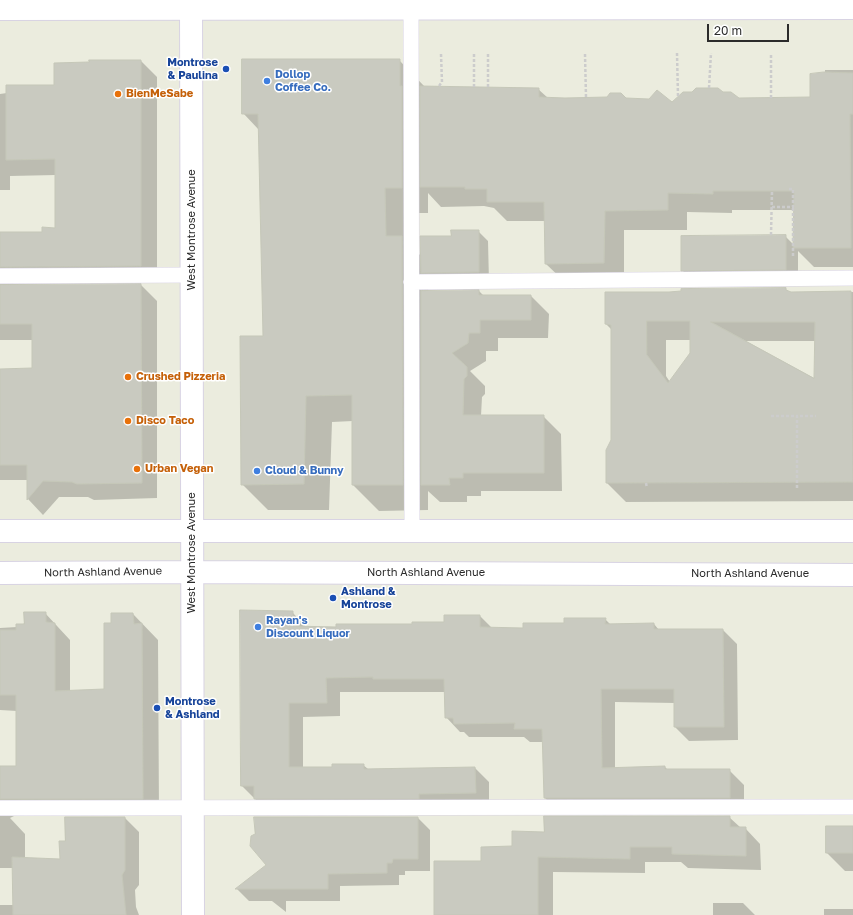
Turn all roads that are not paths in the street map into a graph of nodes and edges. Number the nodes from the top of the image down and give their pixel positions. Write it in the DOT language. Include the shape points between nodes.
graph roads {
  1 [pos="191,4"];
  2 [pos="0,8"];
  3 [pos="411,8"];
  4 [pos="853,8"];
  5 [pos="192,275"];
  6 [pos="0,276"];
  7 [pos="853,278"];
  8 [pos="411,282"];
  9 [pos="0,531"];
  10 [pos="412,531"];
  11 [pos="853,531"];
  12 [pos="192,532"];
  13 [pos="192,572"];
  14 [pos="0,573"];
  15 [pos="853,575"];
  16 [pos="192,806"];
  17 [pos="853,807"];
  18 [pos="0,808"];
  19 [pos="193,915"];
  1 -- 2 [label="main road"];
  1 -- 3 [label="main road"];
  1 -- 5 [label="main road, West Montrose Avenue"];
  3 -- 4 [label="main road"];
  3 -- 8 [label="lane"];
  5 -- 6 [label="lane"];
  5 -- 12 [label="main road, West Montrose Avenue"];
  7 -- 8 [label="lane"];
  8 -- 10 [label="lane"];
  9 -- 12 [label="main road"];
  10 -- 11 [label="main road"];
  10 -- 12 [label="main road"];
  12 -- 13 [label="main road, West Montrose Avenue"];
  13 -- 14 [label="main road, North Ashland Avenue"];
  13 -- 15 [label="main road, North Ashland Avenue"];
  13 -- 16 [label="main road, West Montrose Avenue"];
  16 -- 17 [label="lane"];
  16 -- 18 [label="lane"];
  16 -- 19 [label="main road, West Montrose Avenue"];
}
